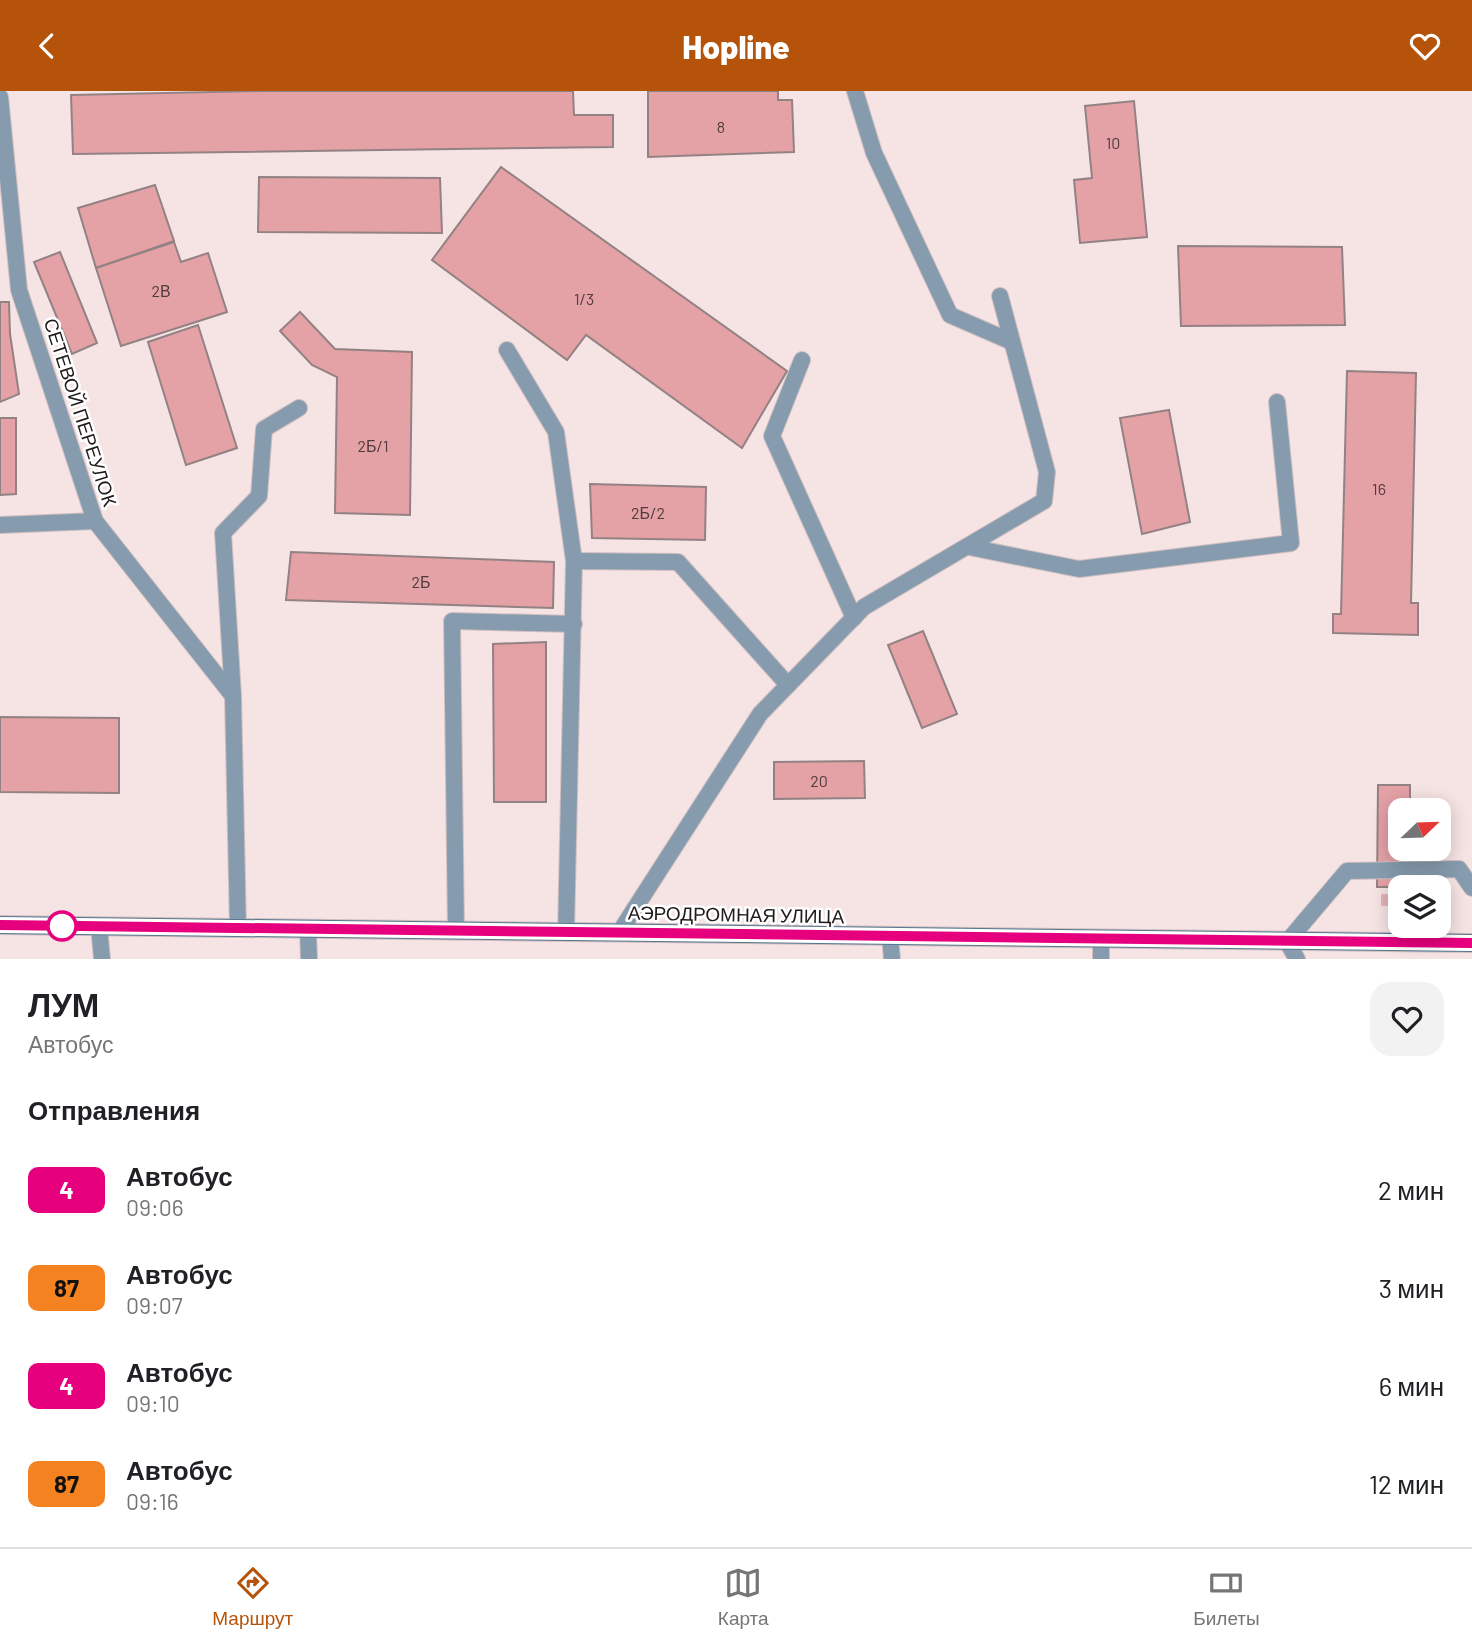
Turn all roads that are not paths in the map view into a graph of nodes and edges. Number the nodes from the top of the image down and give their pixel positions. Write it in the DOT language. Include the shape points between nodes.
graph roads {
  1 [pos="855,91"];
  2 [pos="0,97"];
  3 [pos="1000,296"];
  4 [pos="1012,342"];
  5 [pos="507,350"];
  6 [pos="802,360"];
  7 [pos="1277,402"];
  8 [pos="299,408"];
  9 [pos="95,521"];
  10 [pos="0,525"];
  11 [pos="969,547"];
  12 [pos="574,561"];
  13 [pos="854,618"];
  14 [pos="574,625"];
  15 [pos="788,685"];
  16 [pos="233,696"];
  17 [pos="1472,888"];
  18 [pos="0,925"];
  19 [pos="99,927"];
  20 [pos="238,929"];
  21 [pos="308,930"];
  22 [pos="456,931"];
  23 [pos="566,933"];
  24 [pos="619,933"];
  25 [pos="890,937"];
  26 [pos="1101,940"];
  27 [pos="1287,942"];
  28 [pos="1472,943"];
  29 [pos="102,959"];
  30 [pos="309,959"];
  31 [pos="892,959"];
  32 [pos="1101,959"];
  33 [pos="1297,959"];
  1 -- 4 [label="lane" via="874,153 950,315"];
  2 -- 9 [label="lane, СЕТЕВОЙ ПЕРЕУЛОК" via="19,290"];
  3 -- 4 [label="lane"];
  4 -- 11 [label="lane" via="1047,472 1044,501"];
  5 -- 12 [label="lane" via="556,432"];
  6 -- 13 [label="lane" via="772,436"];
  7 -- 11 [label="lane" via="1291,543 1079,569"];
  8 -- 16 [label="lane" via="264,429 260,496 223,533"];
  9 -- 10 [label="lane"];
  9 -- 16 [label="lane, СЕТЕВОЙ ПЕРЕУЛОК"];
  11 -- 13 [label="lane" via="864,607"];
  12 -- 14 [label="lane"];
  12 -- 15 [label="lane" via="678,562"];
  13 -- 15 [label="lane"];
  14 -- 22 [label="lane" via="452,621"];
  14 -- 23 [label="lane"];
  15 -- 24 [label="lane" via="760,714"];
  16 -- 20 [label="lane"];
  17 -- 27 [label="lane" via="1459,869 1347,871"];
  18 -- 19 [label="street, АЭРОДРОМНАЯ УЛИЦА"];
  19 -- 20 [label="street, АЭРОДРОМНАЯ УЛИЦА"];
  19 -- 29 [label="lane"];
  20 -- 21 [label="street, АЭРОДРОМНАЯ УЛИЦА"];
  21 -- 22 [label="street, АЭРОДРОМНАЯ УЛИЦА"];
  21 -- 30 [label="lane"];
  22 -- 23 [label="street, АЭРОДРОМНАЯ УЛИЦА"];
  23 -- 24 [label="street, АЭРОДРОМНАЯ УЛИЦА"];
  24 -- 25 [label="street, АЭРОДРОМНАЯ УЛИЦА"];
  25 -- 26 [label="street, АЭРОДРОМНАЯ УЛИЦА"];
  25 -- 31 [label="lane"];
  26 -- 27 [label="street, АЭРОДРОМНАЯ УЛИЦА"];
  26 -- 32 [label="lane"];
  27 -- 28 [label="street, АЭРОДРОМНАЯ УЛИЦА"];
  27 -- 33 [label="lane"];
}
